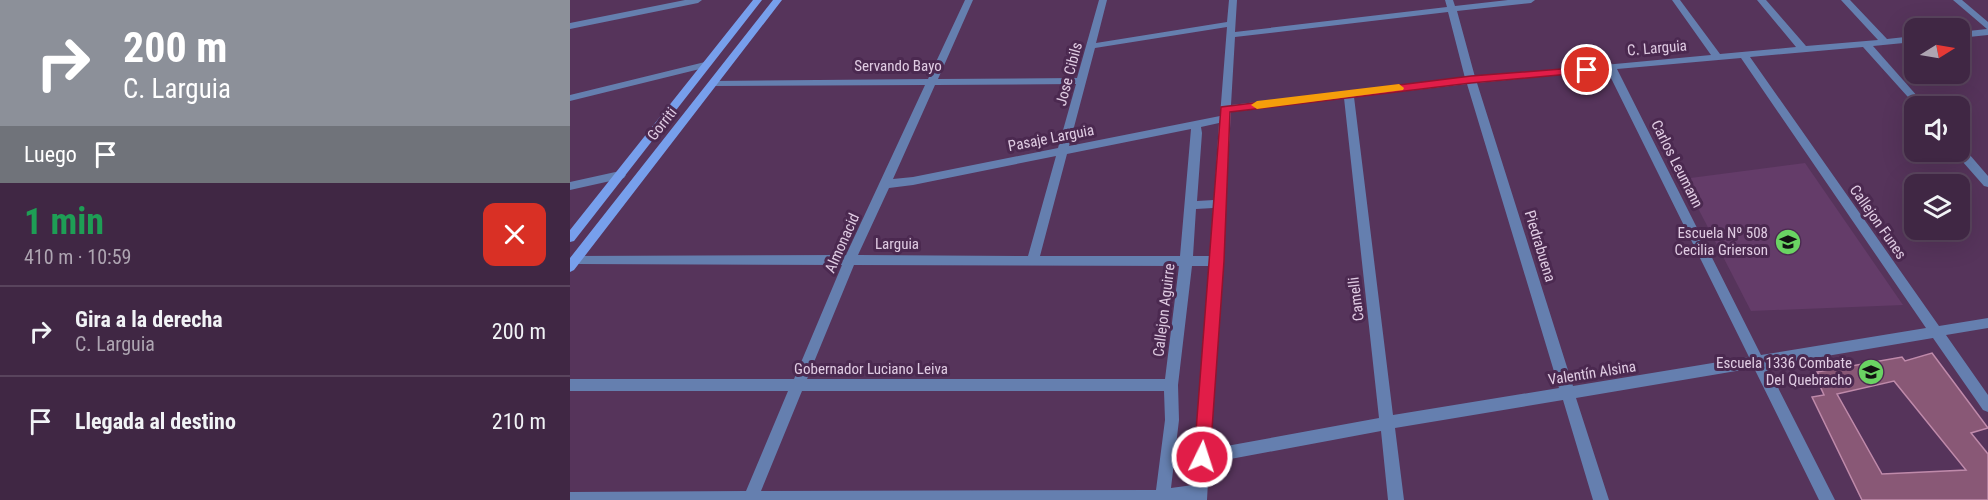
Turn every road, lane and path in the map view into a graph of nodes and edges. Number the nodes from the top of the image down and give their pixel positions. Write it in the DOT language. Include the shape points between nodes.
graph roads {
  1 [pos="698,0"];
  2 [pos="758,0"];
  3 [pos="778,0"];
  4 [pos="969,0"];
  5 [pos="1103,0"];
  6 [pos="1233,0"];
  7 [pos="1531,0"];
  8 [pos="1676,0"];
  9 [pos="1761,0"];
  10 [pos="1845,0"];
  11 [pos="1957,0"];
  12 [pos="1451,4"];
  13 [pos="570,26"];
  14 [pos="1988,27"];
  15 [pos="1230,29"];
  16 [pos="1988,32"];
  17 [pos="1970,34"];
  18 [pos="1904,40"];
  19 [pos="1885,42"];
  20 [pos="1866,44"];
  21 [pos="1092,46"];
  22 [pos="1803,49"];
  23 [pos="1744,55"];
  24 [pos="1717,56"];
  25 [pos="705,65"];
  26 [pos="1611,68"];
  27 [pos="1471,80"];
  28 [pos="931,81"];
  29 [pos="1082,81"];
  30 [pos="713,82"];
  31 [pos="1349,94"];
  32 [pos="1912,96"];
  33 [pos="570,98"];
  34 [pos="1224,114"];
  35 [pos="1195,124"];
  36 [pos="1063,152"];
  37 [pos="1970,162"];
  38 [pos="620,175"];
  39 [pos="1988,183"];
  40 [pos="885,184"];
  41 [pos="570,186"];
  42 [pos="1220,204"];
  43 [pos="1191,205"];
  44 [pos="570,238"];
  45 [pos="850,260"];
  46 [pos="1034,261"];
  47 [pos="1217,261"];
  48 [pos="1186,262"];
  49 [pos="573,263"];
  50 [pos="1988,323"];
  51 [pos="1936,332"];
  52 [pos="1759,362"];
  53 [pos="570,385"];
  54 [pos="798,385"];
  55 [pos="1171,385"];
  56 [pos="1568,393"];
  57 [pos="1988,406"];
  58 [pos="1387,423"];
  59 [pos="1202,457"];
  60 [pos="1200,495"];
  61 [pos="1162,498"];
  62 [pos="570,499"];
  63 [pos="750,499"];
  64 [pos="1396,500"];
  65 [pos="1601,500"];
  66 [pos="1827,500"];
  1 -- 13 [label="street"];
  2 -- 25 [label="main road, Gorriti"];
  3 -- 30 [label="main road, Gorriti"];
  4 -- 28 [label="street, Almonacid"];
  5 -- 21 [label="street, Jose Cibils"];
  6 -- 15 [label="street"];
  7 -- 12 [label="street"];
  8 -- 24 [label="street"];
  9 -- 22 [label="street"];
  10 -- 19 [label="street"];
  11 -- 14 [label="street"];
  12 -- 15 [label="street"];
  12 -- 27 [label="street, Piedrabuena"];
  15 -- 21 [label="street"];
  15 -- 34 [label="street"];
  16 -- 17 [label="street"];
  18 -- 19 [label="street, C. Larguia"];
  19 -- 20 [label="street, C. Larguia"];
  20 -- 22 [label="street, C. Larguia"];
  20 -- 32 [label="street"];
  21 -- 29 [label="street, Jose Cibils"];
  22 -- 23 [label="street, C. Larguia"];
  23 -- 24 [label="street, C. Larguia"];
  23 -- 51 [label="street, Callejon Funes"];
  24 -- 26 [label="street, C. Larguia"];
  25 -- 33 [label="street"];
  25 -- 38 [label="main road, Gorriti"];
  26 -- 27 [label="street, C. Larguia"];
  26 -- 52 [label="street, Carlos Leumann"];
  27 -- 31 [label="street, C. Larguia"];
  27 -- 56 [label="street, Piedrabuena"];
  28 -- 29 [label="street, Servando Bayo"];
  28 -- 30 [label="street, Servando Bayo"];
  28 -- 40 [label="street, Almonacid"];
  29 -- 36 [label="street, Jose Cibils"];
  30 -- 49 [label="main road, Gorriti"];
  31 -- 34 [label="street, C. Larguia"];
  31 -- 58 [label="street, Camelli"];
  34 -- 35 [label="street, Pasaje Larguia"];
  34 -- 42 [label="street"];
  35 -- 36 [label="street, Pasaje Larguia"];
  35 -- 43 [label="street, Callejon Aguirre"];
  36 -- 40 [label="street, Pasaje Larguia"];
  36 -- 46 [label="street, Jose Cibils"];
  37 -- 39 [label="street"];
  38 -- 41 [label="street"];
  38 -- 44 [label="main road, Gorriti"];
  40 -- 45 [label="street, Almonacid"];
  42 -- 43 [label="street"];
  42 -- 47 [label="street"];
  43 -- 48 [label="street, Callejon Aguirre"];
  45 -- 46 [label="street, Larguia"];
  45 -- 49 [label="street, Larguia"];
  45 -- 54 [label="street, Almonacid"];
  46 -- 48 [label="street, Larguia"];
  47 -- 48 [label="street, Larguia"];
  47 -- 59 [label="street"];
  48 -- 55 [label="street, Callejon Aguirre"];
  50 -- 51 [label="street, Valentín Alsina"];
  51 -- 52 [label="street, Valentín Alsina"];
  51 -- 57 [label="street, Callejon Funes"];
  52 -- 56 [label="street, Valentín Alsina"];
  52 -- 66 [label="street, Carlos Leumann"];
  53 -- 54 [label="street, Gobernador Luciano Leiva"];
  54 -- 55 [label="street, Gobernador Luciano Leiva"];
  54 -- 63 [label="street, Almonacid"];
  55 -- 61 [label="street, Callejon Aguirre" via="1172,420"];
  56 -- 58 [label="street, Valentín Alsina"];
  56 -- 65 [label="street, Piedrabuena"];
  58 -- 59 [label="street, Valentín Alsina"];
  58 -- 64 [label="street, Camelli"];
  59 -- 60 [label="street"];
  60 -- 61 [label="street"];
  61 -- 63 [label="street"];
  62 -- 63 [label="street"];
}
